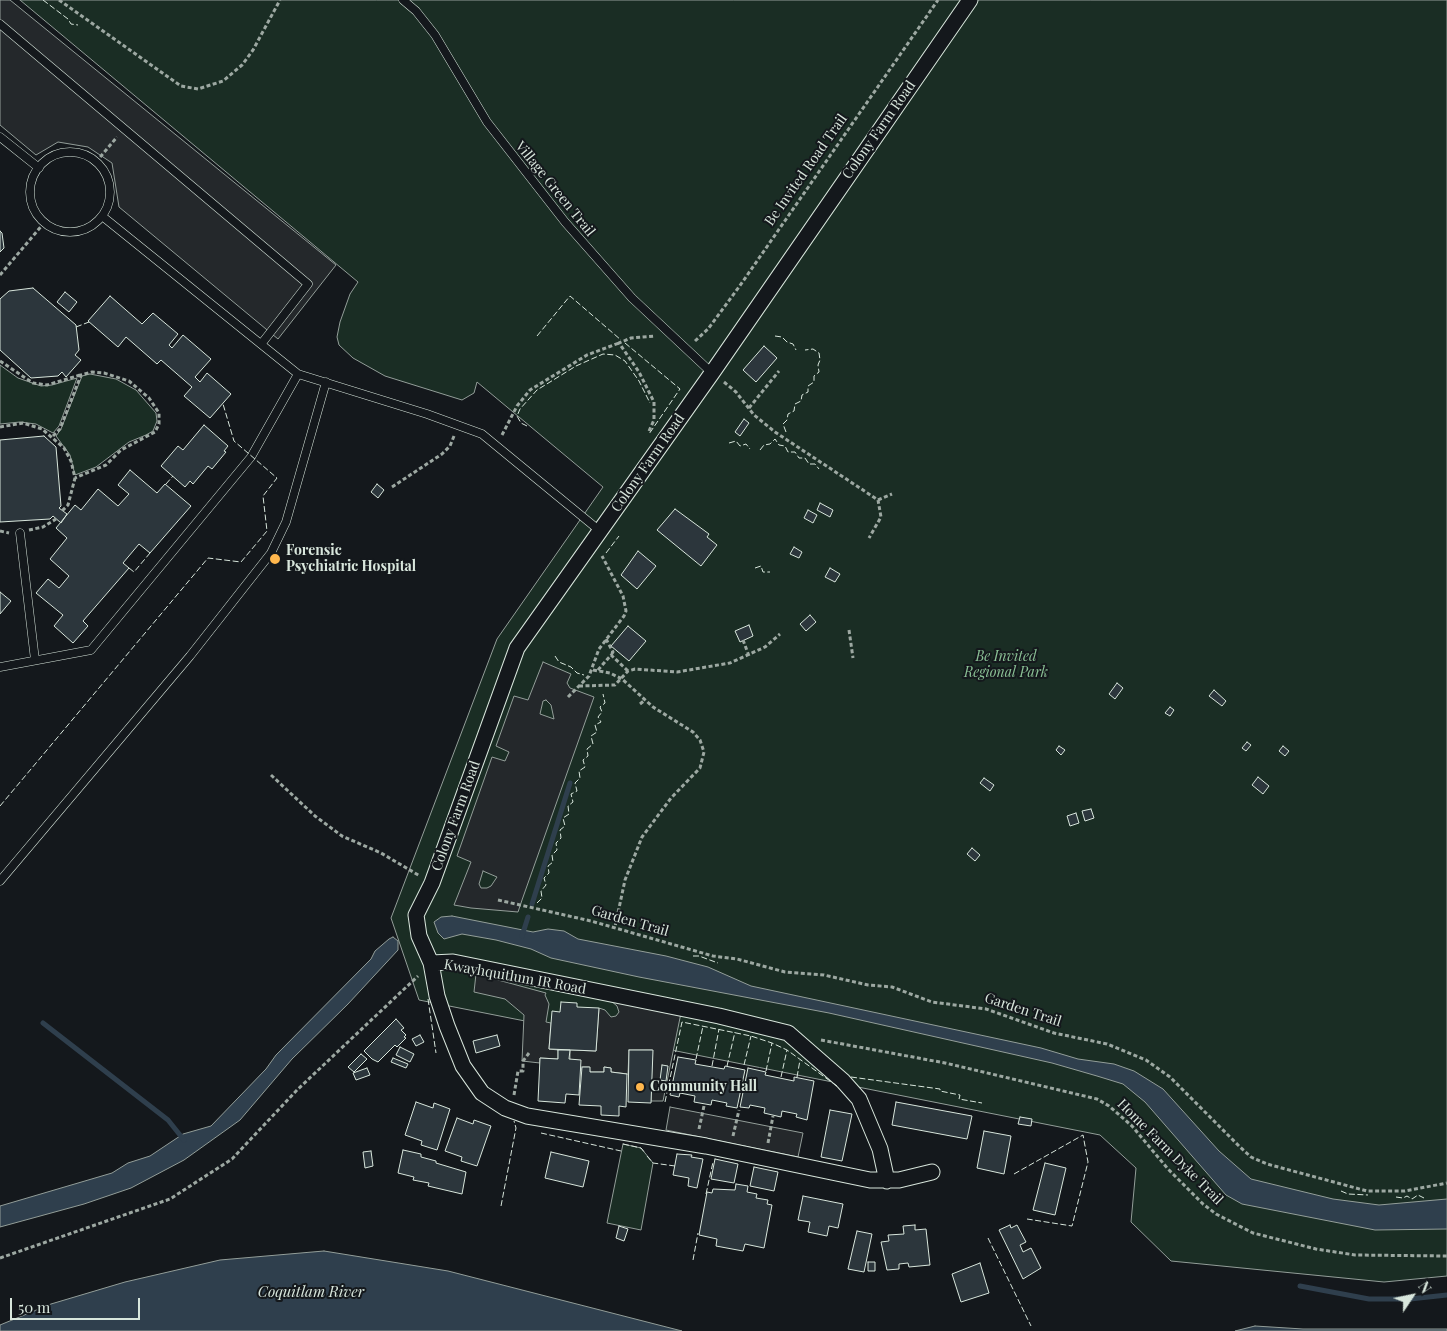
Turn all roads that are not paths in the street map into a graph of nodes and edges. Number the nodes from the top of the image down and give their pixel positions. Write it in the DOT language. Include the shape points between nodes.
graph roads {
  1 [pos="402,0"];
  2 [pos="970,0"];
  3 [pos="0,24"];
  4 [pos="0,137"];
  5 [pos="39,168"];
  6 [pos="102,216"];
  7 [pos="262,343"];
  8 [pos="712,373"];
  9 [pos="298,374"];
  10 [pos="326,382"];
  11 [pos="600,531"];
  12 [pos="20,533"];
  13 [pos="36,660"];
  14 [pos="0,667"];
  15 [pos="0,881"];
  16 [pos="431,963"];
  17 [pos="932,1172"];
  18 [pos="887,1181"];
  1 -- 8 [label="lane, Village Green Trail" via="416,11 435,35 487,122 594,257"];
  2 -- 8 [label="street, Colony Farm Road"];
  3 -- 7 [label="lane" via="308,284"];
  4 -- 5 [label="lane"];
  5 -- 6 [label="lane" via="52,156 72,152 96,162 110,185 110,199"];
  5 -- 6 [label="lane" via="30,186 30,200 44,223 60,231 74,233 87,229"];
  6 -- 7 [label="lane"];
  7 -- 9 [label="lane"];
  8 -- 11 [label="street, Colony Farm Road"];
  9 -- 10 [label="lane"];
  9 -- 13 [label="lane" via="251,457 91,650"];
  10 -- 11 [label="lane" via="482,434"];
  10 -- 15 [label="lane" via="286,522 271,553 190,656"];
  11 -- 16 [label="street, Colony Farm Road" via="518,648 432,883 416,915 419,936"];
  12 -- 13 [label="lane"];
  13 -- 14 [label="lane"];
  16 -- 18 [label="street, Kwayhquitlum IR Road" via="452,962 788,1033 860,1099 880,1149"];
  16 -- 18 [label="street, Kwayhquitlum IR Road" via="437,996 463,1066 482,1092 508,1110"];
  17 -- 18 [label="street, Kwayhquitlum IR Road" via="905,1180"];
}
